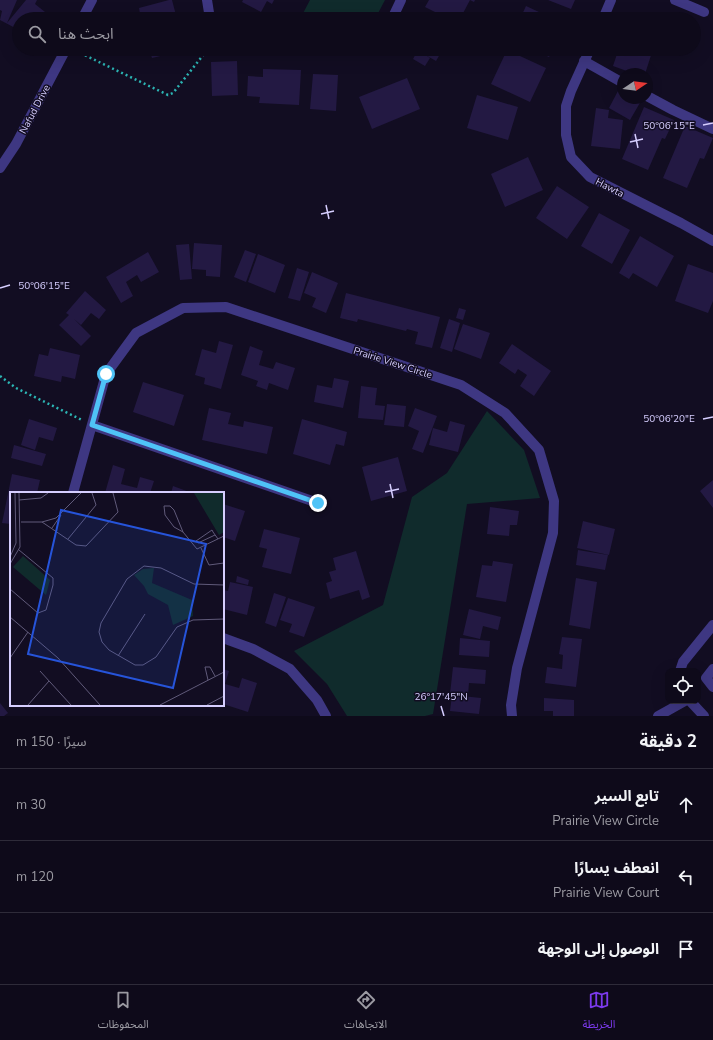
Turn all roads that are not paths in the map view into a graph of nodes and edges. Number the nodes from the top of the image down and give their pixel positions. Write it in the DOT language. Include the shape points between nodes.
graph roads {
  1 [pos="92,0"];
  2 [pos="207,0"];
  3 [pos="401,0"];
  4 [pos="611,0"];
  5 [pos="675,0"];
  6 [pos="690,0"];
  7 [pos="86,12"];
  8 [pos="209,12"];
  9 [pos="395,12"];
  10 [pos="606,12"];
  11 [pos="709,14"];
  12 [pos="62,56"];
  13 [pos="586,56"];
  14 [pos="584,61"];
  15 [pos="617,80"];
  16 [pos="653,99"];
  17 [pos="713,128"];
  18 [pos="0,168"];
  19 [pos="713,241"];
  20 [pos="92,425"];
  21 [pos="72,492"];
  22 [pos="318,503"];
  23 [pos="713,625"];
  24 [pos="224,638"];
  25 [pos="681,668"];
  26 [pos="713,669"];
  27 [pos="713,687"];
  28 [pos="680,704"];
  29 [pos="693,704"];
  30 [pos="326,716"];
  31 [pos="512,716"];
  32 [pos="658,716"];
  33 [pos="704,716"];
  1 -- 7 [label="street"];
  2 -- 8 [label="street"];
  3 -- 9 [label="street"];
  4 -- 10 [label="street"];
  5 -- 11 [label="street"];
  6 -- 11 [label="street"];
  12 -- 18 [label="street, Nafud Drive" via="16,144"];
  13 -- 14 [label="street, Hawta"];
  14 -- 15 [label="street"];
  14 -- 19 [label="street, Hawta" via="566,106 566,135 571,157 590,177"];
  16 -- 17 [label="street"];
  20 -- 21 [label="street, Prairie View Circle"];
  20 -- 22 [label="street"];
  20 -- 31 [label="street, Prairie View Circle" via="106,374 136,333 183,308 226,307 461,385 505,413 539,450 554,501 552,533 517,668 511,705"];
  23 -- 25 [label="street"];
  24 -- 30 [label="street" via="253,649 290,669 317,700"];
  26 -- 27 [label="street" via="706,678"];
  28 -- 32 [label="street"];
  29 -- 33 [label="street"];
}
